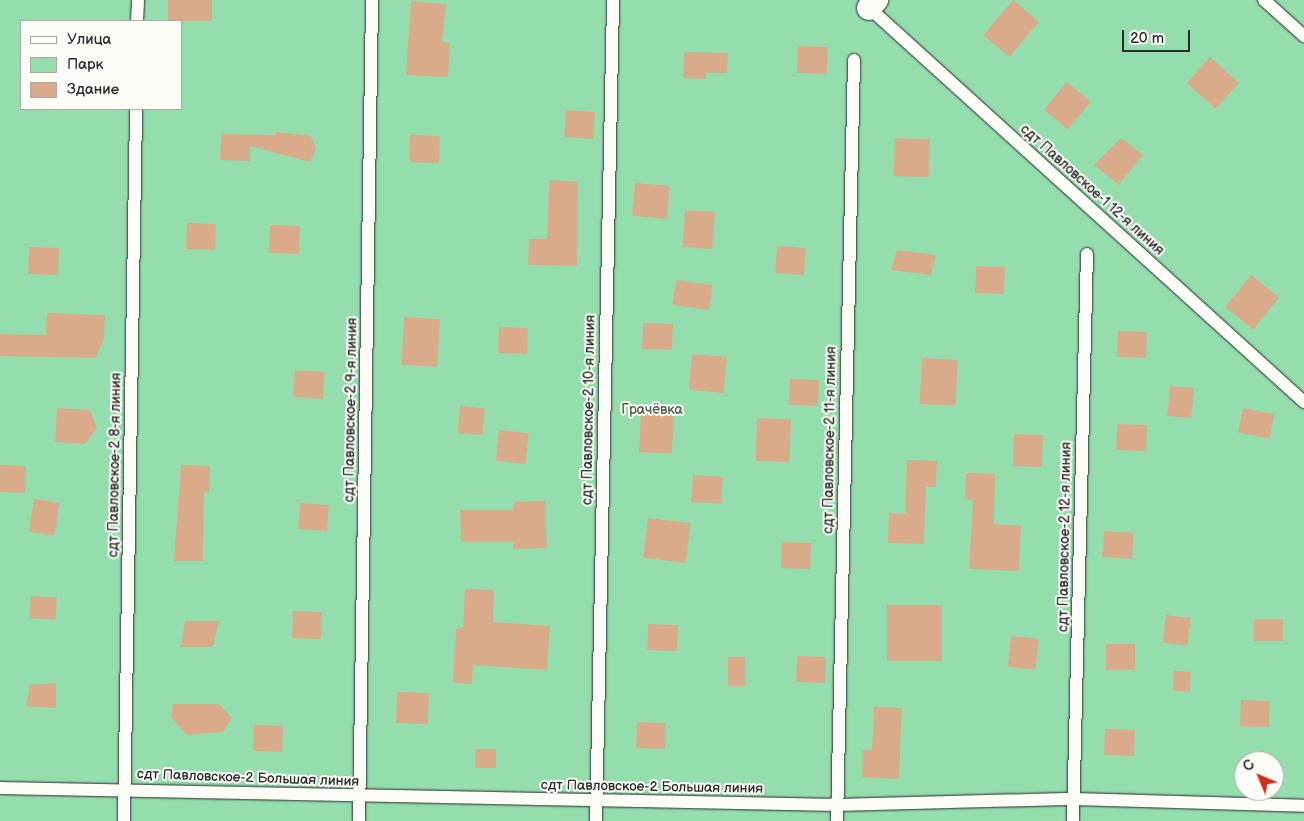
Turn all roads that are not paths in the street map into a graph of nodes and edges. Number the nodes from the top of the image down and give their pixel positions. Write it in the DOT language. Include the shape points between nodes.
graph roads {
  1 [pos="138,0"];
  2 [pos="372,0"];
  3 [pos="612,0"];
  4 [pos="1264,0"];
  5 [pos="868,3"];
  6 [pos="138,20"];
  7 [pos="1304,36"];
  8 [pos="854,60"];
  9 [pos="136,110"];
  10 [pos="1087,254"];
  11 [pos="1304,402"];
  12 [pos="0,788"];
  13 [pos="125,789"];
  14 [pos="360,797"];
  15 [pos="1074,799"];
  16 [pos="597,800"];
  17 [pos="837,805"];
  18 [pos="1304,806"];
  19 [pos="124,821"];
  20 [pos="359,821"];
  21 [pos="596,821"];
  22 [pos="837,821"];
  23 [pos="1074,821"];
  1 -- 6 [label="lane"];
  2 -- 14 [label="lane, сдт Павловское-2 9-я линия"];
  3 -- 16 [label="lane, сдт Павловское-2 10-я линия"];
  4 -- 7 [label="lane"];
  5 -- 11 [label="lane, сдт Павловское-1 12-я линия"];
  8 -- 17 [label="lane, сдт Павловское-2 11-я линия"];
  9 -- 13 [label="lane, сдт Павловское-2 8-я линия"];
  10 -- 15 [label="lane, сдт Павловское-2 12-я линия"];
  12 -- 13 [label="lane, сдт Павловское-2 Большая линия"];
  13 -- 14 [label="lane, сдт Павловское-2 Большая линия"];
  13 -- 19 [label="lane, сдт Павловское-2 8-я линия"];
  14 -- 16 [label="lane, сдт Павловское-2 Большая линия"];
  14 -- 20 [label="lane, сдт Павловское-2 9-я линия"];
  15 -- 17 [label="lane, сдт Павловское-2 Большая линия"];
  15 -- 18 [label="lane, сдт Павловское-2 Большая линия"];
  15 -- 23 [label="lane, сдт Павловское-2 12-я линия"];
  16 -- 17 [label="lane, сдт Павловское-2 Большая линия"];
  16 -- 21 [label="lane, сдт Павловское-2 10-я линия"];
  17 -- 22 [label="lane, сдт Павловское-2 11-я линия"];
}
